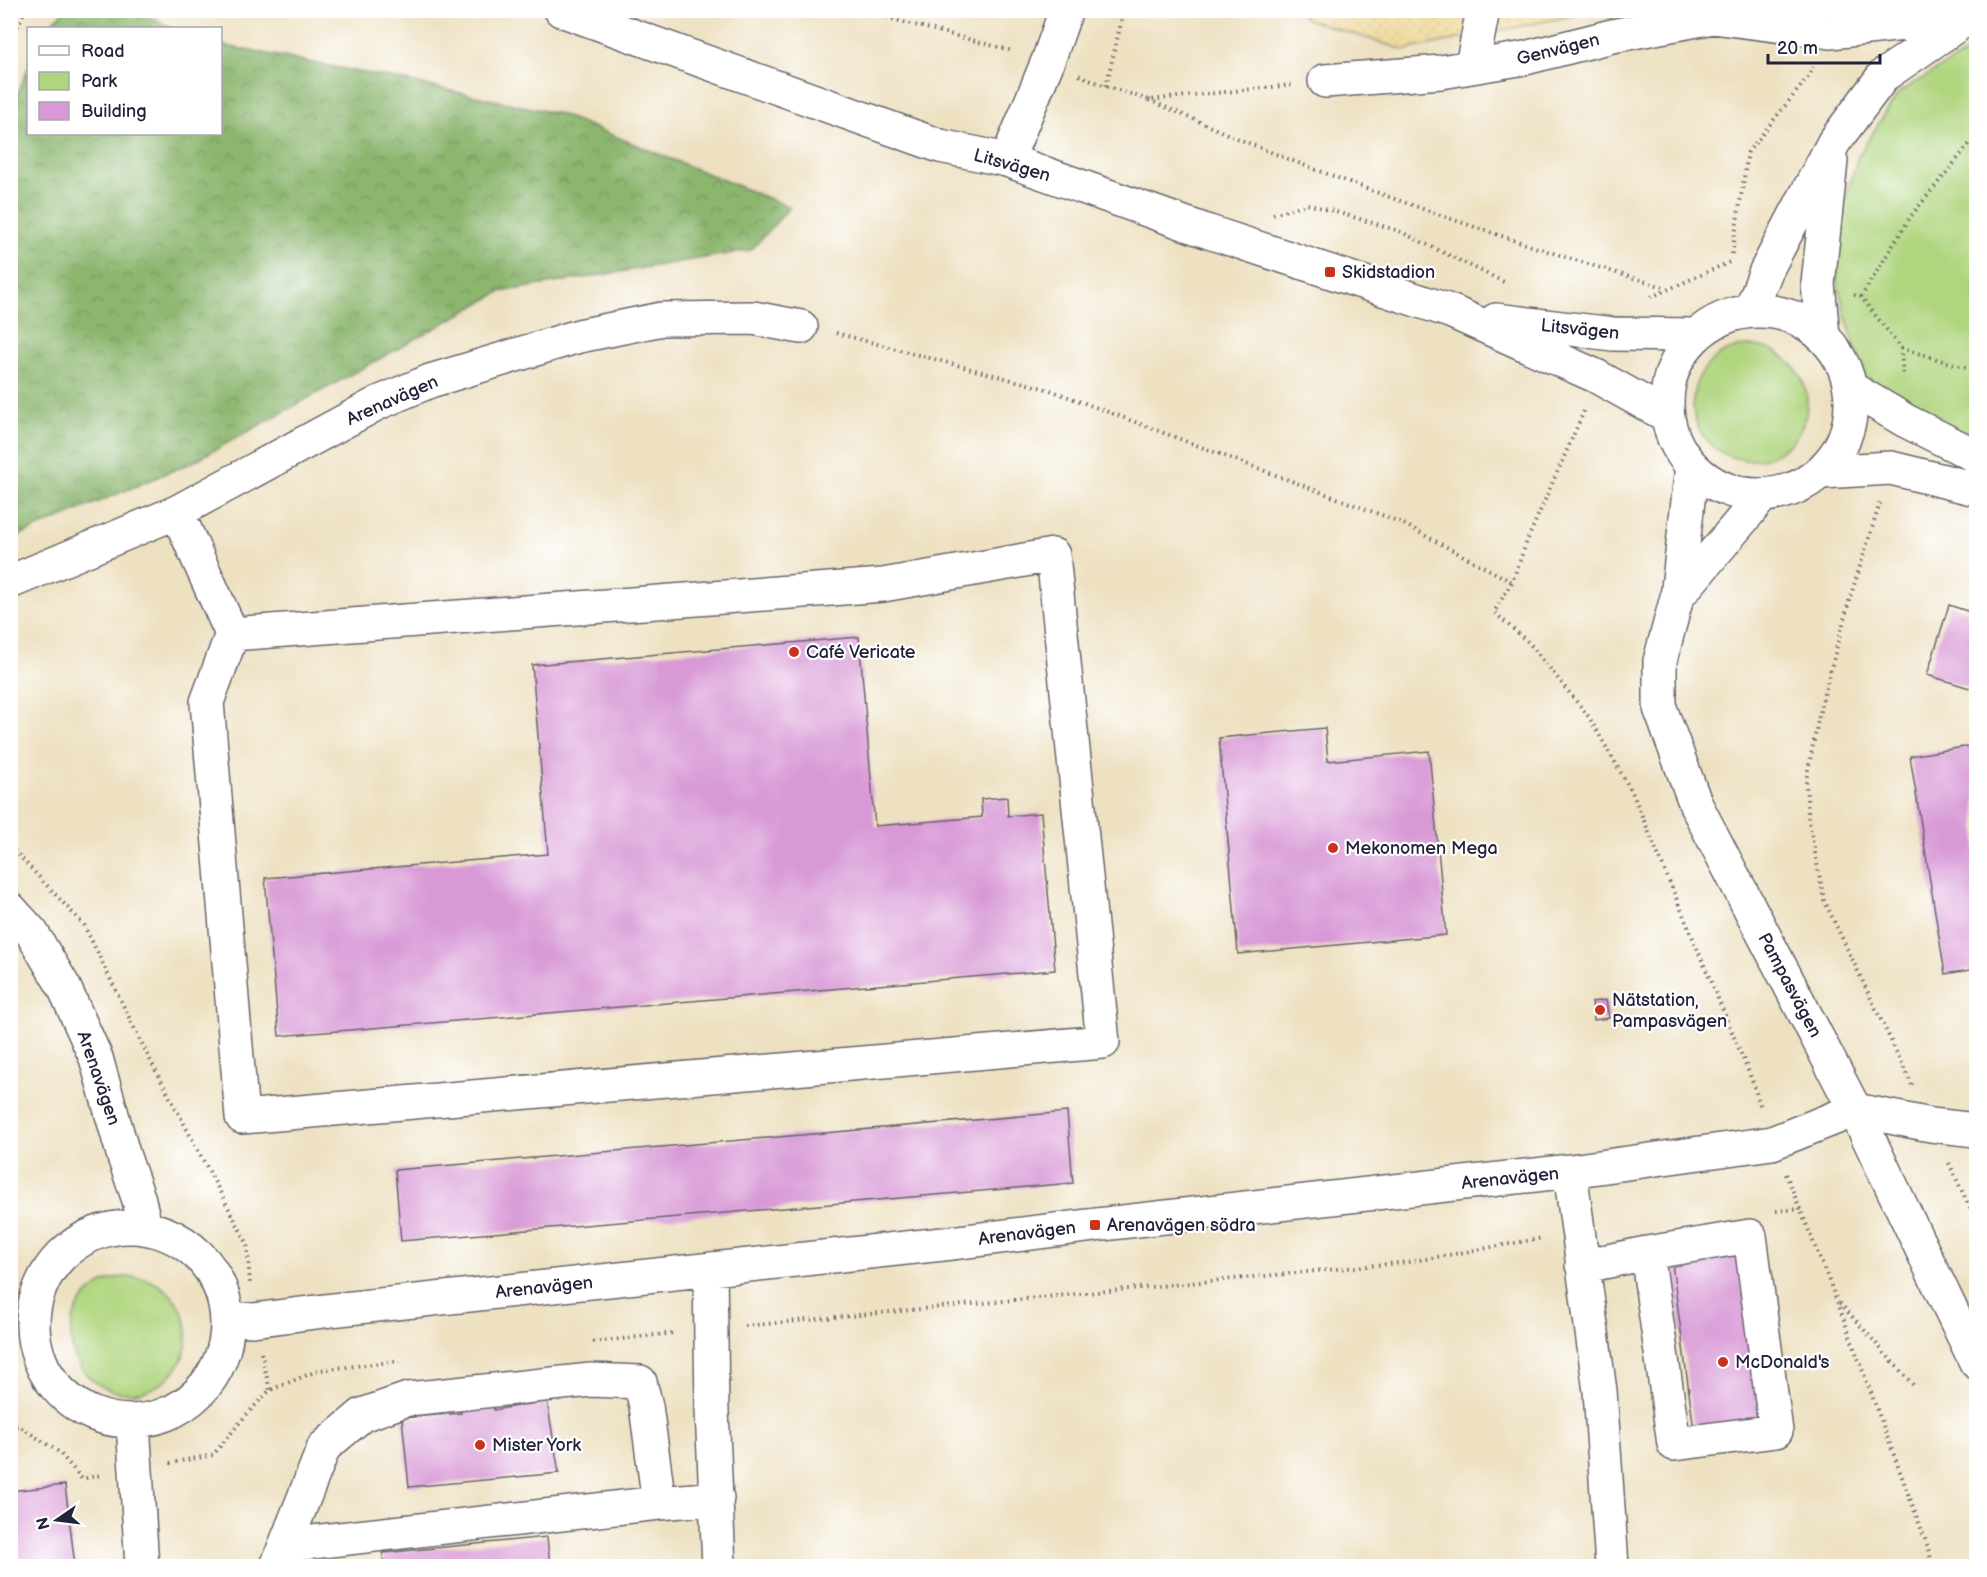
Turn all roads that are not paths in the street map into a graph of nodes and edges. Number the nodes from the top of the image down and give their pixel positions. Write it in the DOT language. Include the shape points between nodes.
graph roads {
  1 [pos="561,10"];
  2 [pos="1066,10"];
  3 [pos="1483,10"];
  4 [pos="1973,16"];
  5 [pos="1472,66"];
  6 [pos="1325,81"];
  7 [pos="1833,142"];
  8 [pos="1007,160"];
  9 [pos="1752,310"];
  10 [pos="1464,316"];
  11 [pos="801,327"];
  12 [pos="1696,335"];
  13 [pos="1823,335"];
  14 [pos="1851,389"];
  15 [pos="1666,415"];
  16 [pos="1977,456"];
  17 [pos="1692,466"];
  18 [pos="1821,472"];
  19 [pos="1977,489"];
  20 [pos="1763,495"];
  21 [pos="177,512"];
  22 [pos="10,582"];
  23 [pos="1677,597"];
  24 [pos="232,634"];
  25 [pos="10,909"];
  26 [pos="1855,1110"];
  27 [pos="1977,1130"];
  28 [pos="1570,1171"];
  29 [pos="145,1227"];
  30 [pos="1647,1253"];
  31 [pos="1582,1265"];
  32 [pos="710,1269"];
  33 [pos="241,1319"];
  34 [pos="1977,1362"];
  35 [pos="133,1423"];
  36 [pos="717,1498"];
  37 [pos="659,1503"];
  38 [pos="281,1556"];
  39 [pos="142,1566"];
  40 [pos="719,1566"];
  41 [pos="1612,1566"];
  1 -- 8 [label="street, Litsvägen" via="940,146"];
  2 -- 8 [label="street"];
  3 -- 5 [label="street"];
  4 -- 5 [label="street, Genvägen" via="1830,32 1713,17"];
  4 -- 7 [label="street, Genvägen" via="1884,75"];
  5 -- 6 [label="street, Genvägen"];
  7 -- 9 [label="street, Genvägen" via="1766,271"];
  7 -- 13 [label="street" via="1818,284"];
  8 -- 10 [label="street, Litsvägen"];
  9 -- 12 [label="street" via="1723,317"];
  9 -- 13 [label="street" via="1783,313"];
  10 -- 12 [label="street, Litsvägen" via="1613,334"];
  10 -- 15 [label="street, Litsvägen" via="1596,376"];
  11 -- 21 [label="street, Arenavägen" via="753,318 662,319 579,336 430,381 378,403"];
  12 -- 15 [label="street" via="1676,361"];
  13 -- 14 [label="street" via="1843,360"];
  14 -- 16 [label="street"];
  14 -- 18 [label="street" via="1848,430 1836,455"];
  15 -- 17 [label="street" via="1674,440"];
  17 -- 20 [label="street" via="1728,490"];
  17 -- 23 [label="street, Pampasvägen"];
  18 -- 19 [label="street" via="1892,468"];
  18 -- 20 [label="street" via="1792,490"];
  20 -- 23 [label="street, Pampasvägen"];
  21 -- 22 [label="street, Arenavägen"];
  21 -- 24 [label="street"];
  23 -- 26 [label="street, Pampasvägen" via="1660,661 1660,708 1696,805"];
  24 -- 24 [label="street" via="883,585 1053,555 1104,1042 242,1118 207,702"];
  25 -- 29 [label="street, Arenavägen" via="32,933 64,987 96,1058"];
  26 -- 27 [label="street"];
  26 -- 28 [label="street, Arenavägen" via="1772,1143"];
  26 -- 34 [label="street, Pampasvägen"];
  28 -- 31 [label="street"];
  28 -- 32 [label="street, Arenavägen"];
  29 -- 33 [label="street" via="168,1234 203,1259"];
  29 -- 35 [label="street" via="111,1228 74,1244 50,1267 36,1298 33,1338 48,1378 72,1404 97,1417"];
  30 -- 30 [label="street" via="1674,1444 1776,1431 1750,1236"];
  30 -- 31 [label="street"];
  31 -- 41 [label="street" via="1600,1391"];
  32 -- 33 [label="street, Arenavägen"];
  32 -- 36 [label="street"];
  33 -- 35 [label="street" via="224,1356 195,1398 166,1416"];
  35 -- 39 [label="street"];
  36 -- 37 [label="street"];
  36 -- 40 [label="street"];
  37 -- 38 [label="street"];
  37 -- 38 [label="street" via="640,1382 591,1380 408,1399 362,1415 324,1447"];
}
